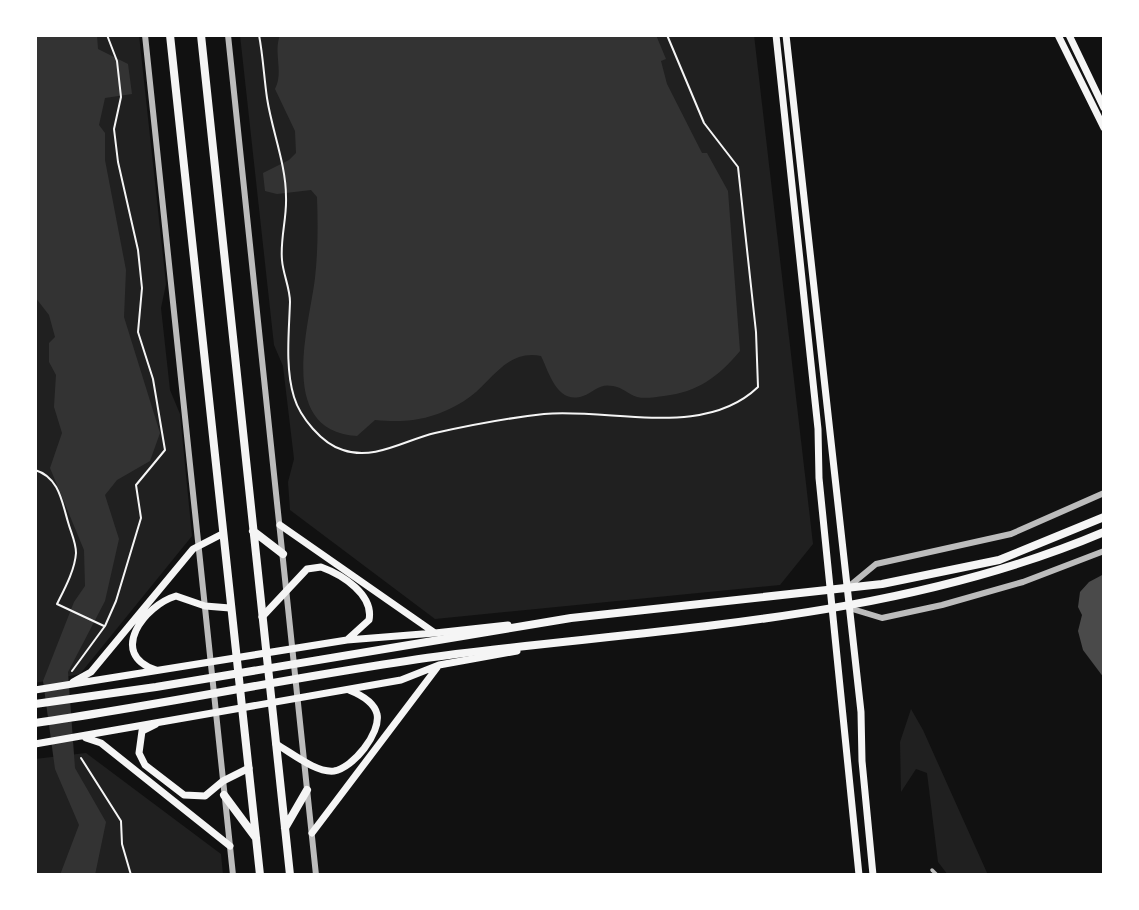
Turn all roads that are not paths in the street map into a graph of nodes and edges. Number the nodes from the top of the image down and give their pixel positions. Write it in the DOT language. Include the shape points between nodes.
graph roads {
  1 [pos="145,35"];
  2 [pos="170,35"];
  3 [pos="201,35"];
  4 [pos="228,35"];
  5 [pos="776,35"];
  6 [pos="786,35"];
  7 [pos="1058,35"];
  8 [pos="1069,35"];
  9 [pos="1104,108"];
  10 [pos="1104,128"];
  11 [pos="1104,493"];
  12 [pos="1104,517"];
  13 [pos="280,525"];
  14 [pos="253,531"];
  15 [pos="1104,532"];
  16 [pos="222,534"];
  17 [pos="198,545"];
  18 [pos="1104,551"];
  19 [pos="283,554"];
  20 [pos="847,588"];
  21 [pos="286,590"];
  22 [pos="831,590"];
  23 [pos="205,606"];
  24 [pos="230,608"];
  25 [pos="849,608"];
  26 [pos="833,609"];
  27 [pos="262,617"];
  28 [pos="571,618"];
  29 [pos="435,632"];
  30 [pos="347,640"];
  31 [pos="561,642"];
  32 [pos="439,665"];
  33 [pos="160,671"];
  34 [pos="60,687"];
  35 [pos="349,689"];
  36 [pos="35,690"];
  37 [pos="35,704"];
  38 [pos="164,719"];
  39 [pos="35,723"];
  40 [pos="68,739"];
  41 [pos="35,744"];
  42 [pos="276,744"];
  43 [pos="304,760"];
  44 [pos="249,768"];
  45 [pos="223,781"];
  46 [pos="307,790"];
  47 [pos="224,795"];
  48 [pos="285,828"];
  49 [pos="312,833"];
  50 [pos="257,839"];
  51 [pos="230,846"];
  52 [pos="932,870"];
  53 [pos="233,875"];
  54 [pos="260,875"];
  55 [pos="290,875"];
  56 [pos="316,875"];
  57 [pos="859,875"];
  58 [pos="873,875"];
  59 [pos="937,875"];
  1 -- 17 [label="street"];
  2 -- 16 [label="main road"];
  3 -- 14 [label="main road"];
  4 -- 13 [label="street"];
  5 -- 22 [label="main road"];
  6 -- 20 [label="main road"];
  7 -- 10 [label="main road"];
  8 -- 9 [label="main road"];
  11 -- 20 [label="street" via="1011,534 876,564"];
  12 -- 20 [label="main road" via="999,560"];
  13 -- 19 [label="street"];
  13 -- 29 [label="main road"];
  14 -- 19 [label="main road"];
  14 -- 27 [label="main road"];
  15 -- 25 [label="main road" via="1006,569"];
  16 -- 17 [label="main road"];
  16 -- 24 [label="main road"];
  17 -- 23 [label="street"];
  17 -- 34 [label="main road" via="91,672"];
  18 -- 25 [label="street" via="1024,582 942,606 882,618"];
  19 -- 21 [label="street"];
  20 -- 22 [label="main road"];
  20 -- 25 [label="main road"];
  21 -- 27 [label="main road"];
  21 -- 30 [label="main road" via="307,569 321,567 365,596 369,620"];
  21 -- 43 [label="street"];
  22 -- 26 [label="main road"];
  22 -- 28 [label="main road"];
  23 -- 24 [label="main road"];
  23 -- 33 [label="main road" via="170,597 139,626 133,637 134,658"];
  23 -- 45 [label="street"];
  24 -- 44 [label="main road"];
  25 -- 26 [label="main road"];
  25 -- 58 [label="main road"];
  26 -- 31 [label="main road"];
  26 -- 57 [label="main road"];
  27 -- 42 [label="main road"];
  28 -- 29 [label="main road"];
  28 -- 37 [label="main road"];
  29 -- 30 [label="main road"];
  30 -- 33 [label="main road"];
  31 -- 32 [label="main road"];
  31 -- 39 [label="main road" via="452,655"];
  32 -- 35 [label="main road" via="401,680"];
  32 -- 49 [label="main road"];
  33 -- 34 [label="main road"];
  34 -- 36 [label="main road"];
  35 -- 38 [label="main road"];
  35 -- 43 [label="main road" via="377,711 372,734 343,768 321,769"];
  38 -- 40 [label="main road"];
  38 -- 45 [label="main road" via="142,731 139,753 145,765 184,795 205,796"];
  40 -- 41 [label="main road"];
  40 -- 51 [label="main road" via="90,738 101,743"];
  42 -- 43 [label="main road"];
  42 -- 48 [label="main road"];
  43 -- 46 [label="street"];
  44 -- 45 [label="main road"];
  44 -- 50 [label="main road"];
  45 -- 47 [label="street"];
  46 -- 48 [label="main road"];
  46 -- 49 [label="street"];
  47 -- 50 [label="main road"];
  47 -- 51 [label="street"];
  48 -- 55 [label="main road"];
  49 -- 56 [label="street"];
  50 -- 54 [label="main road"];
  51 -- 53 [label="street"];
  52 -- 59 [label="street"];
}
